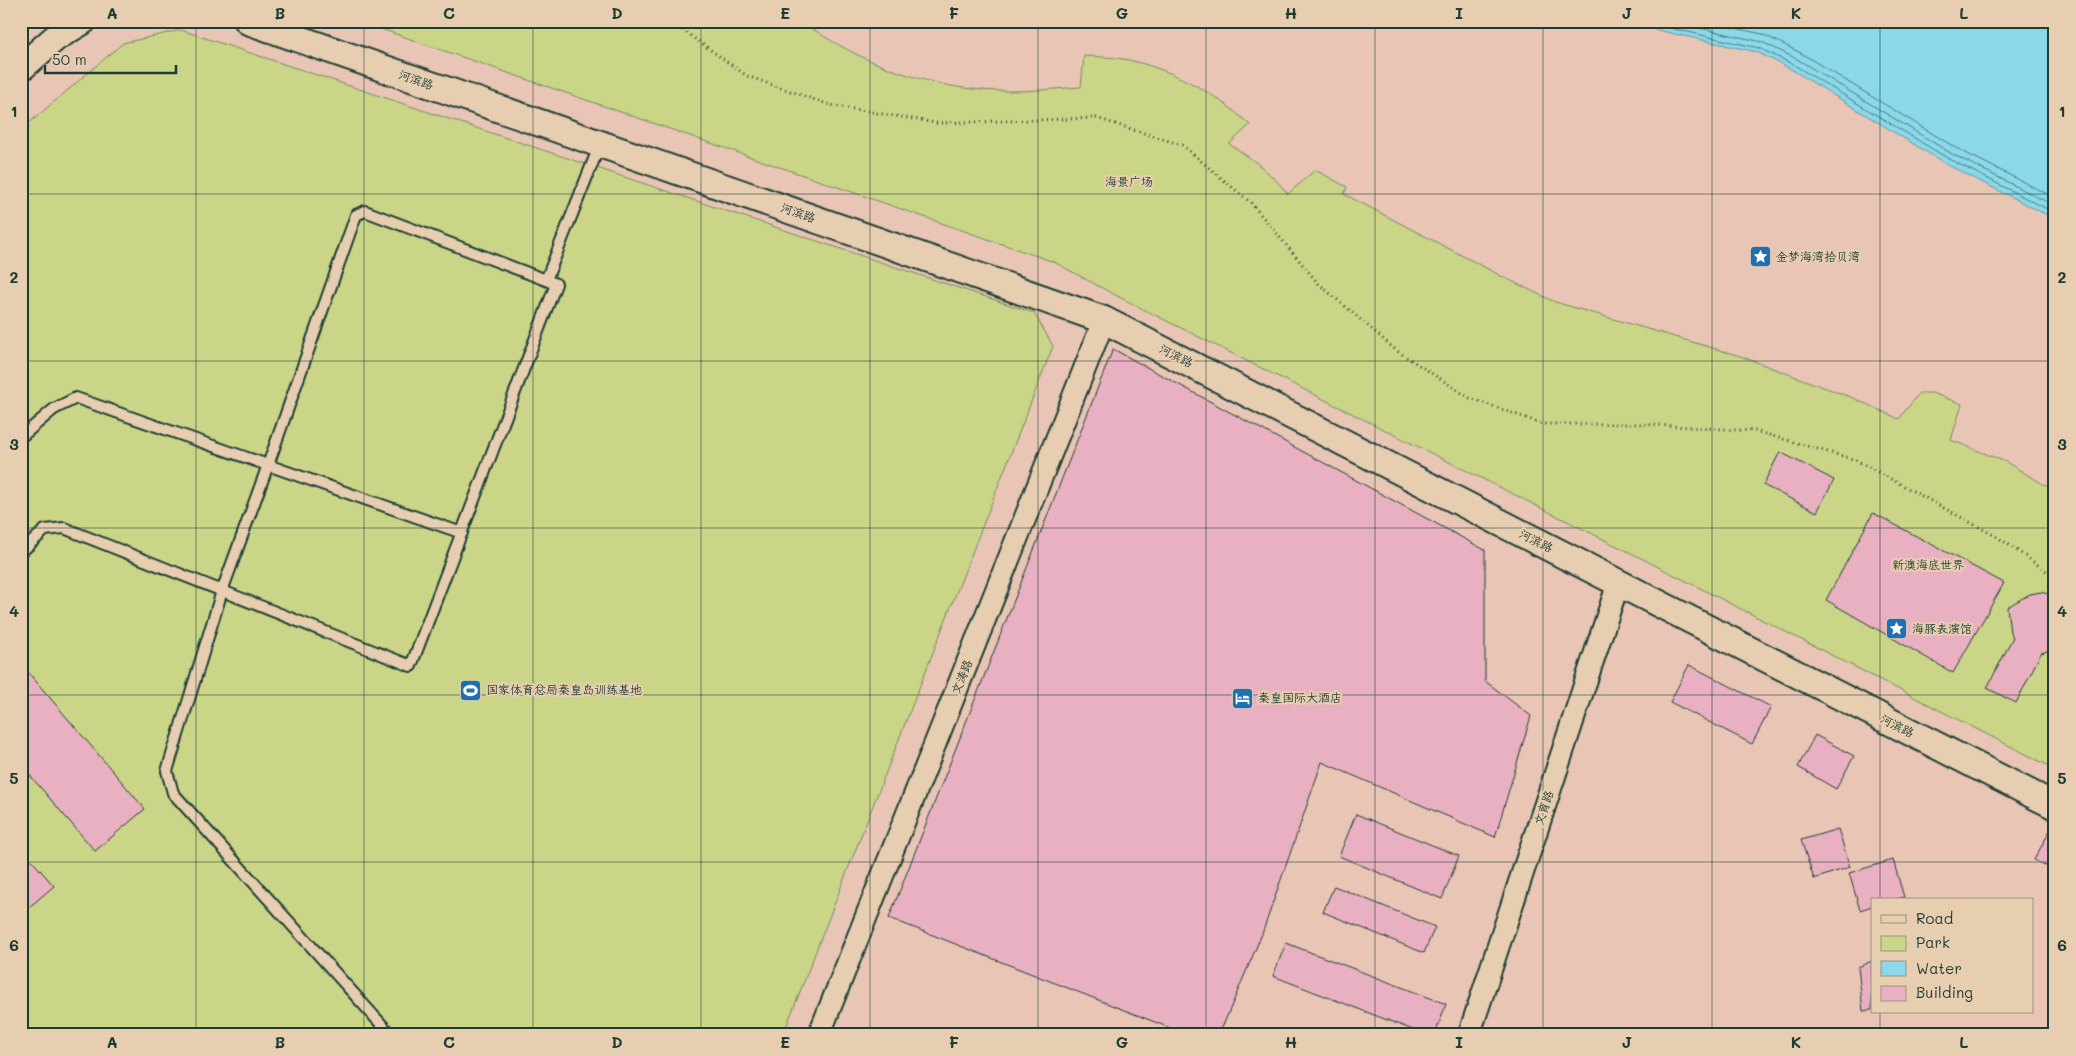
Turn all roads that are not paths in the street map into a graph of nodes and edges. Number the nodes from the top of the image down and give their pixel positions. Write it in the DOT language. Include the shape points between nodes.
graph roads {
  1 [pos="83,21"];
  2 [pos="248,21"];
  3 [pos="21,68"];
  4 [pos="600,144"];
  5 [pos="546,280"];
  6 [pos="1104,320"];
  7 [pos="21,437"];
  8 [pos="268,465"];
  9 [pos="462,533"];
  10 [pos="21,552"];
  11 [pos="1619,581"];
  12 [pos="222,591"];
  13 [pos="2055,806"];
  14 [pos="391,1035"];
  15 [pos="819,1035"];
  16 [pos="1469,1035"];
  1 -- 3 [label="street" via="54,38"];
  2 -- 4 [label="street, 河滨路"];
  4 -- 5 [label="lane"];
  4 -- 6 [label="street, 河滨路"];
  5 -- 8 [label="lane" via="365,211 356,215"];
  5 -- 9 [label="lane" via="556,284"];
  6 -- 11 [label="street, 河滨路"];
  6 -- 15 [label="street, 文涛路"];
  7 -- 8 [label="lane" via="54,409 76,398"];
  8 -- 9 [label="lane"];
  8 -- 12 [label="lane"];
  9 -- 12 [label="lane" via="411,666"];
  10 -- 12 [label="lane" via="45,530 64,528"];
  11 -- 13 [label="street, 河滨路"];
  11 -- 16 [label="street, 文育路"];
  12 -- 14 [label="lane" via="167,772 173,793"];
}
